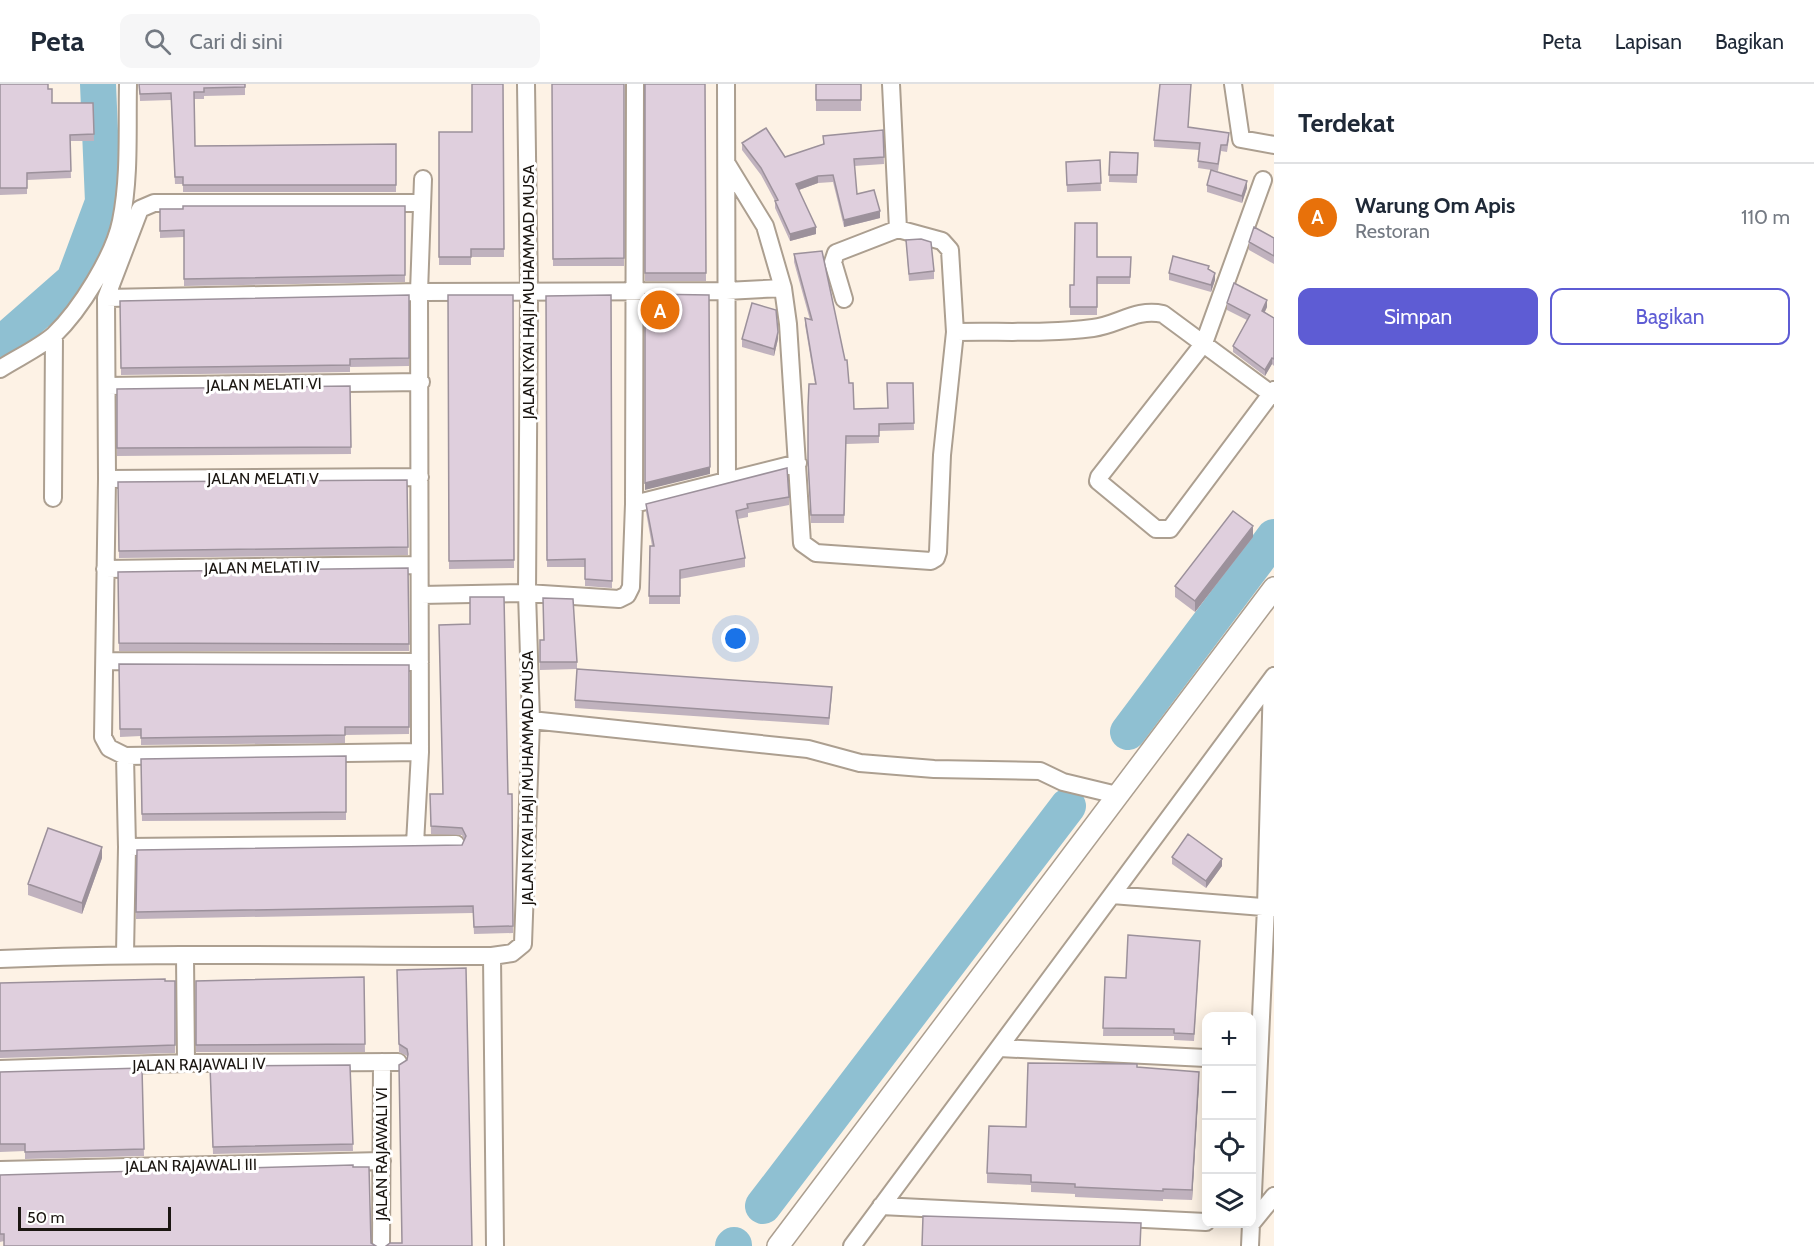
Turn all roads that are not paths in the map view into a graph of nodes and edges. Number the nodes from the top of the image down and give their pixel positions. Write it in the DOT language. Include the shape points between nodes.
graph roads {
  1 [pos="128,84"];
  2 [pos="526,84"];
  3 [pos="636,84"];
  4 [pos="726,84"];
  5 [pos="891,84"];
  6 [pos="1233,84"];
  7 [pos="1274,145"];
  8 [pos="727,164"];
  9 [pos="423,179"];
  10 [pos="1263,180"];
  11 [pos="420,203"];
  12 [pos="897,229"];
  13 [pos="783,288"];
  14 [pos="726,291"];
  15 [pos="419,292"];
  16 [pos="635,292"];
  17 [pos="529,293"];
  18 [pos="106,298"];
  19 [pos="844,299"];
  20 [pos="955,332"];
  21 [pos="54,335"];
  22 [pos="1204,342"];
  23 [pos="0,369"];
  24 [pos="421,382"];
  25 [pos="107,386"];
  26 [pos="1273,393"];
  27 [pos="798,463"];
  28 [pos="420,477"];
  29 [pos="107,479"];
  30 [pos="727,480"];
  31 [pos="53,498"];
  32 [pos="634,504"];
  33 [pos="419,565"];
  34 [pos="105,569"];
  35 [pos="1274,588"];
  36 [pos="527,593"];
  37 [pos="421,595"];
  38 [pos="105,662"];
  39 [pos="420,662"];
  40 [pos="1273,678"];
  41 [pos="531,720"];
  42 [pos="420,752"];
  43 [pos="1271,753"];
  44 [pos="124,756"];
  45 [pos="1114,795"];
  46 [pos="415,844"];
  47 [pos="456,844"];
  48 [pos="127,847"];
  49 [pos="1112,895"];
  50 [pos="1270,908"];
  51 [pos="125,954"];
  52 [pos="185,956"];
  53 [pos="492,956"];
  54 [pos="0,958"];
  55 [pos="999,1048"];
  56 [pos="1202,1058"];
  57 [pos="1261,1060"];
  58 [pos="390,1062"];
  59 [pos="186,1064"];
  60 [pos="0,1069"];
  61 [pos="382,1161"];
  62 [pos="0,1170"];
  63 [pos="1254,1174"];
  64 [pos="1274,1196"];
  65 [pos="881,1206"];
  66 [pos="1256,1218"];
  67 [pos="1202,1222"];
  68 [pos="1251,1228"];
  69 [pos="381,1246"];
  70 [pos="495,1246"];
  71 [pos="778,1246"];
  72 [pos="852,1246"];
  73 [pos="1250,1246"];
  1 -- 21 [label="street" via="121,221 90,288"];
  2 -- 17 [label="street, JALAN KYAI HAJI MUHAMMAD MUSA"];
  3 -- 16 [label="street"];
  4 -- 8 [label="street"];
  5 -- 12 [label="street"];
  6 -- 7 [label="street" via="1241,139"];
  8 -- 13 [label="street" via="765,226"];
  8 -- 14 [label="street"];
  9 -- 11 [label="street"];
  10 -- 22 [label="street"];
  11 -- 15 [label="street"];
  11 -- 18 [label="street" via="147,205 138,213"];
  12 -- 19 [label="street" via="836,253 833,262"];
  12 -- 20 [label="street" via="948,245"];
  13 -- 14 [label="street"];
  13 -- 27 [label="street"];
  14 -- 16 [label="street"];
  14 -- 30 [label="street"];
  15 -- 17 [label="street"];
  15 -- 18 [label="street"];
  15 -- 24 [label="street"];
  16 -- 17 [label="street"];
  16 -- 32 [label="street"];
  17 -- 36 [label="street, JALAN KYAI HAJI MUHAMMAD MUSA"];
  18 -- 25 [label="street"];
  20 -- 22 [label="street" via="1094,328 1132,314 1155,312"];
  20 -- 27 [label="street" via="936,558 931,561 810,550 802,543"];
  21 -- 23 [label="street"];
  21 -- 31 [label="street"];
  22 -- 26 [label="street"];
  22 -- 26 [label="street" via="1098,478 1101,485 1156,529 1170,528"];
  24 -- 25 [label="street, JALAN MELATI VI"];
  24 -- 28 [label="street"];
  25 -- 29 [label="street"];
  27 -- 30 [label="street"];
  28 -- 29 [label="street, JALAN MELATI V"];
  28 -- 33 [label="street"];
  29 -- 34 [label="street"];
  30 -- 32 [label="street"];
  32 -- 36 [label="street" via="631,587 627,595 619,599"];
  33 -- 34 [label="street, JALAN MELATI IV"];
  33 -- 37 [label="street"];
  34 -- 38 [label="street"];
  35 -- 45 [label="street"];
  36 -- 37 [label="street"];
  36 -- 41 [label="street, JALAN KYAI HAJI MUHAMMAD MUSA"];
  37 -- 39 [label="street"];
  38 -- 39 [label="street"];
  38 -- 44 [label="street" via="103,737 109,748"];
  39 -- 42 [label="street"];
  40 -- 43 [label="street"];
  40 -- 49 [label="street"];
  41 -- 45 [label="street" via="808,749 860,763 1040,771 1062,782"];
  41 -- 53 [label="street, JALAN KYAI HAJI MUHAMMAD MUSA" via="526,937 516,951"];
  42 -- 44 [label="street"];
  42 -- 46 [label="street"];
  43 -- 50 [label="street"];
  44 -- 48 [label="street"];
  45 -- 71 [label="street"];
  46 -- 47 [label="street"];
  46 -- 48 [label="street"];
  48 -- 51 [label="street"];
  49 -- 50 [label="street"];
  49 -- 55 [label="street"];
  50 -- 57 [label="street"];
  51 -- 52 [label="street, JALAN KYAI HAJI MUHAMMAD MUSA"];
  51 -- 54 [label="street, JALAN KYAI HAJI MUHAMMAD MUSA"];
  52 -- 53 [label="street, JALAN KYAI HAJI MUHAMMAD MUSA"];
  52 -- 59 [label="street"];
  53 -- 70 [label="street"];
  55 -- 56 [label="street"];
  55 -- 65 [label="street"];
  57 -- 63 [label="street"];
  58 -- 59 [label="street, JALAN RAJAWALI IV"];
  58 -- 61 [label="street, JALAN RAJAWALI VI"];
  59 -- 60 [label="street, JALAN RAJAWALI IV"];
  61 -- 62 [label="street, JALAN RAJAWALI III"];
  61 -- 69 [label="street, JALAN RAJAWALI VI"];
  64 -- 66 [label="street"];
  65 -- 67 [label="street"];
  65 -- 72 [label="street"];
  68 -- 73 [label="street"];
}
